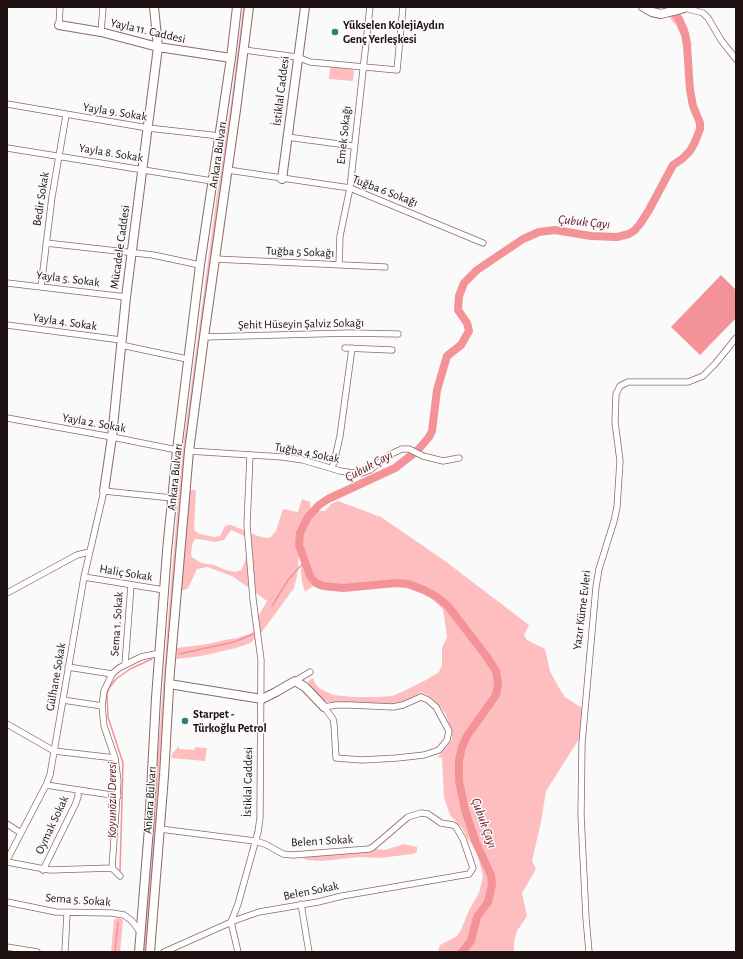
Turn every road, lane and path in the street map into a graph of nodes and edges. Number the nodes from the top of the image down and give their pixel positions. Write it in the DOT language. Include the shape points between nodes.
graph roads {
  1 [pos="60,7"];
  2 [pos="103,7"];
  3 [pos="154,7"];
  4 [pos="237,7"];
  5 [pos="249,7"];
  6 [pos="305,7"];
  7 [pos="370,7"];
  8 [pos="403,7"];
  9 [pos="643,7"];
  10 [pos="684,8"];
  11 [pos="59,25"];
  12 [pos="100,32"];
  13 [pos="158,47"];
  14 [pos="244,50"];
  15 [pos="297,57"];
  16 [pos="231,58"];
  17 [pos="736,59"];
  18 [pos="363,68"];
  19 [pos="7,104"];
  20 [pos="66,115"];
  21 [pos="148,128"];
  22 [pos="220,136"];
  23 [pos="287,137"];
  24 [pos="354,146"];
  25 [pos="7,148"];
  26 [pos="59,156"];
  27 [pos="143,169"];
  28 [pos="228,170"];
  29 [pos="282,178"];
  30 [pos="212,181"];
  31 [pos="350,188"];
  32 [pos="46,243"];
  33 [pos="483,243"];
  34 [pos="131,253"];
  35 [pos="215,260"];
  36 [pos="200,265"];
  37 [pos="339,265"];
  38 [pos="385,267"];
  39 [pos="7,283"];
  40 [pos="41,287"];
  41 [pos="126,297"];
  42 [pos="7,325"];
  43 [pos="398,334"];
  44 [pos="204,336"];
  45 [pos="736,338"];
  46 [pos="121,343"];
  47 [pos="345,348"];
  48 [pos="352,348"];
  49 [pos="392,350"];
  50 [pos="188,359"];
  51 [pos="7,418"];
  52 [pos="112,437"];
  53 [pos="176,450"];
  54 [pos="189,451"];
  55 [pos="250,455"];
  56 [pos="458,458"];
  57 [pos="332,468"];
  58 [pos="104,491"];
  59 [pos="172,498"];
  60 [pos="90,552"];
  61 [pos="84,577"];
  62 [pos="131,585"];
  63 [pos="164,590"];
  64 [pos="7,594"];
  65 [pos="160,654"];
  66 [pos="125,665"];
  67 [pos="68,667"];
  68 [pos="310,672"];
  69 [pos="112,674"];
  70 [pos="295,681"];
  71 [pos="169,684"];
  72 [pos="262,699"];
  73 [pos="62,700"];
  74 [pos="102,706"];
  75 [pos="324,707"];
  76 [pos="7,724"];
  77 [pos="54,750"];
  78 [pos="116,758"];
  79 [pos="46,785"];
  80 [pos="78,790"];
  81 [pos="118,796"];
  82 [pos="7,824"];
  83 [pos="160,829"];
  84 [pos="21,832"];
  85 [pos="255,841"];
  86 [pos="7,861"];
  87 [pos="112,868"];
  88 [pos="43,870"];
  89 [pos="469,874"];
  90 [pos="120,876"];
  91 [pos="7,902"];
  92 [pos="301,904"];
  93 [pos="67,912"];
  94 [pos="231,922"];
  95 [pos="141,933"];
  96 [pos="7,947"];
  97 [pos="24,951"];
  98 [pos="37,952"];
  99 [pos="65,952"];
  100 [pos="139,952"];
  101 [pos="150,952"];
  102 [pos="164,952"];
  103 [pos="238,952"];
  104 [pos="309,952"];
  105 [pos="589,952"];
  1 -- 11 [label="street"];
  2 -- 12 [label="street"];
  3 -- 13 [label="main road, Mücadele Caddesi"];
  4 -- 16 [label="main road, Ankara Bulvarı"];
  5 -- 14 [label="main road, Ankara Bulvarı"];
  6 -- 15 [label="main road, İstiklal Caddesi"];
  7 -- 18 [label="street, Emek Sokağı"];
  8 -- 18 [label="street" via="397,70"];
  9 -- 10 [label="main road" via="657,14"];
  10 -- 17 [label="street" via="702,13 708,18"];
  11 -- 12 [label="main road, Yayla 11. Caddesi"];
  12 -- 13 [label="main road, Yayla 11. Caddesi"];
  13 -- 16 [label="main road, Yayla 11. Caddesi"];
  13 -- 21 [label="main road, Mücadele Caddesi"];
  14 -- 15 [label="street"];
  14 -- 28 [label="main road, Ankara Bulvarı"];
  15 -- 18 [label="street" via="310,62"];
  15 -- 23 [label="main road, İstiklal Caddesi"];
  16 -- 22 [label="main road, Ankara Bulvarı"];
  18 -- 24 [label="street, Emek Sokağı"];
  19 -- 20 [label="street, Yayla 9. Sokak"];
  20 -- 21 [label="street, Yayla 9. Sokak"];
  20 -- 26 [label="street, Bedir Sokak"];
  21 -- 22 [label="street, Yayla 9. Sokak"];
  21 -- 27 [label="main road, Mücadele Caddesi"];
  22 -- 30 [label="main road, Ankara Bulvarı"];
  23 -- 24 [label="street"];
  23 -- 29 [label="main road, İstiklal Caddesi"];
  24 -- 31 [label="street, Emek Sokağı"];
  25 -- 26 [label="street, Yayla 8. Sokak"];
  26 -- 27 [label="street, Yayla 8. Sokak"];
  26 -- 32 [label="street, Bedir Sokak"];
  27 -- 30 [label="street, Yayla 8. Sokak"];
  27 -- 34 [label="main road, Mücadele Caddesi"];
  28 -- 29 [label="street, Tuğba 6 Sokağı"];
  28 -- 35 [label="main road, Ankara Bulvarı"];
  29 -- 31 [label="street, Tuğba 6 Sokağı"];
  30 -- 36 [label="main road, Ankara Bulvarı"];
  31 -- 33 [label="street, Tuğba 6 Sokağı"];
  31 -- 37 [label="street, Emek Sokağı" via="342,224"];
  32 -- 34 [label="street"];
  32 -- 40 [label="street, Bedir Sokak"];
  34 -- 36 [label="street"];
  34 -- 41 [label="main road, Mücadele Caddesi"];
  35 -- 37 [label="street, Tuğba 5 Sokağı"];
  35 -- 44 [label="main road, Ankara Bulvarı"];
  36 -- 50 [label="main road, Ankara Bulvarı"];
  37 -- 38 [label="street, Tuğba 5 Sokağı"];
  39 -- 40 [label="street, Yayla 5. Sokak"];
  40 -- 41 [label="street, Yayla 5. Sokak"];
  41 -- 46 [label="main road, Mücadele Caddesi"];
  42 -- 46 [label="street, Yayla 4. Sokak"];
  43 -- 44 [label="street, Şehit Hüseyin Şalviz Sokağı"];
  44 -- 54 [label="main road, Ankara Bulvarı"];
  45 -- 105 [label="street, Yazır Küme Evleri" via="703,376 688,382 628,382 620,386 616,394 615,422 620,461 617,507 596,587 582,743 581,815"];
  46 -- 50 [label="street, Yayla 4. Sokak"];
  46 -- 52 [label="main road, Mücadele Caddesi"];
  47 -- 48 [label="street"];
  48 -- 49 [label="street"];
  48 -- 57 [label="street" via="340,436"];
  50 -- 53 [label="main road, Ankara Bulvarı"];
  51 -- 52 [label="street, Yayla 2. Sokak"];
  52 -- 53 [label="street, Yayla 2. Sokak"];
  52 -- 58 [label="main road, Mücadele Caddesi"];
  53 -- 59 [label="main road, Ankara Bulvarı"];
  54 -- 55 [label="street, Tuğba 4 Sokak"];
  54 -- 71 [label="main road, Ankara Bulvarı"];
  55 -- 57 [label="street, Tuğba 4 Sokak" via="298,460"];
  55 -- 72 [label="street, İstiklal Caddesi" via="247,525 261,660"];
  56 -- 57 [label="street, Tuğba 4 Sokak" via="442,461 406,449 396,451 367,472 354,473"];
  58 -- 59 [label="street"];
  58 -- 60 [label="street, Gülhane Sokak"];
  59 -- 63 [label="main road, Ankara Bulvarı"];
  60 -- 61 [label="street, Gülhane Sokak"];
  60 -- 64 [label="street" via="77,555"];
  61 -- 62 [label="street, Haliç Sokak"];
  61 -- 67 [label="street, Gülhane Sokak"];
  62 -- 63 [label="street, Haliç Sokak"];
  62 -- 66 [label="street, Sema 1. Sokak"];
  63 -- 65 [label="main road, Ankara Bulvarı"];
  65 -- 66 [label="street, Sema 1. Sokak" via="141,657"];
  65 -- 95 [label="main road, Ankara Bulvarı"];
  66 -- 69 [label="street, Sema 1. Sokak"];
  67 -- 69 [label="street"];
  67 -- 73 [label="street, Gülhane Sokak"];
  68 -- 70 [label="street"];
  69 -- 74 [label="street" via="104,691"];
  70 -- 72 [label="main road"];
  70 -- 75 [label="main road" via="305,687"];
  71 -- 72 [label="main road"];
  71 -- 83 [label="main road, Ankara Bulvarı"];
  72 -- 85 [label="street, İstiklal Caddesi" via="260,818"];
  73 -- 74 [label="street"];
  73 -- 77 [label="street, Gülhane Sokak"];
  74 -- 78 [label="street" via="104,726"];
  75 -- 75 [label="street" via="333,719 336,758 378,760 424,755 439,750 447,740 448,731 436,707 425,698 416,698 393,707"];
  76 -- 77 [label="street"];
  77 -- 78 [label="street"];
  77 -- 79 [label="street, Gülhane Sokak"];
  78 -- 81 [label="street"];
  79 -- 80 [label="street"];
  79 -- 84 [label="street, Gülhane Sokak"];
  80 -- 81 [label="street"];
  80 -- 88 [label="street, Oymak Sokak" via="75,805"];
  81 -- 87 [label="street"];
  82 -- 84 [label="street"];
  83 -- 85 [label="street, Belen 1 Sokak"];
  83 -- 101 [label="main road, Ankara Bulvarı"];
  84 -- 86 [label="street, Gülhane Sokak"];
  85 -- 89 [label="street, Belen 1 Sokak" via="283,854 293,855 369,850 408,817 421,813 428,814 441,823 453,825 460,831 473,864"];
  85 -- 94 [label="street, İstiklal Caddesi"];
  86 -- 88 [label="street"];
  87 -- 88 [label="street"];
  87 -- 90 [label="street"];
  89 -- 92 [label="street, Belen Sokak"];
  91 -- 93 [label="street, Sema 5. Sokak"];
  92 -- 94 [label="street, Belen Sokak" via="259,912"];
  92 -- 104 [label="street"];
  93 -- 95 [label="street, Sema 5. Sokak" via="124,915"];
  93 -- 99 [label="street"];
  94 -- 102 [label="street, Belen Sokak"];
  94 -- 103 [label="street"];
  95 -- 100 [label="main road, Ankara Bulvarı"];
  96 -- 97 [label="street"];
  97 -- 98 [label="street"];
}
